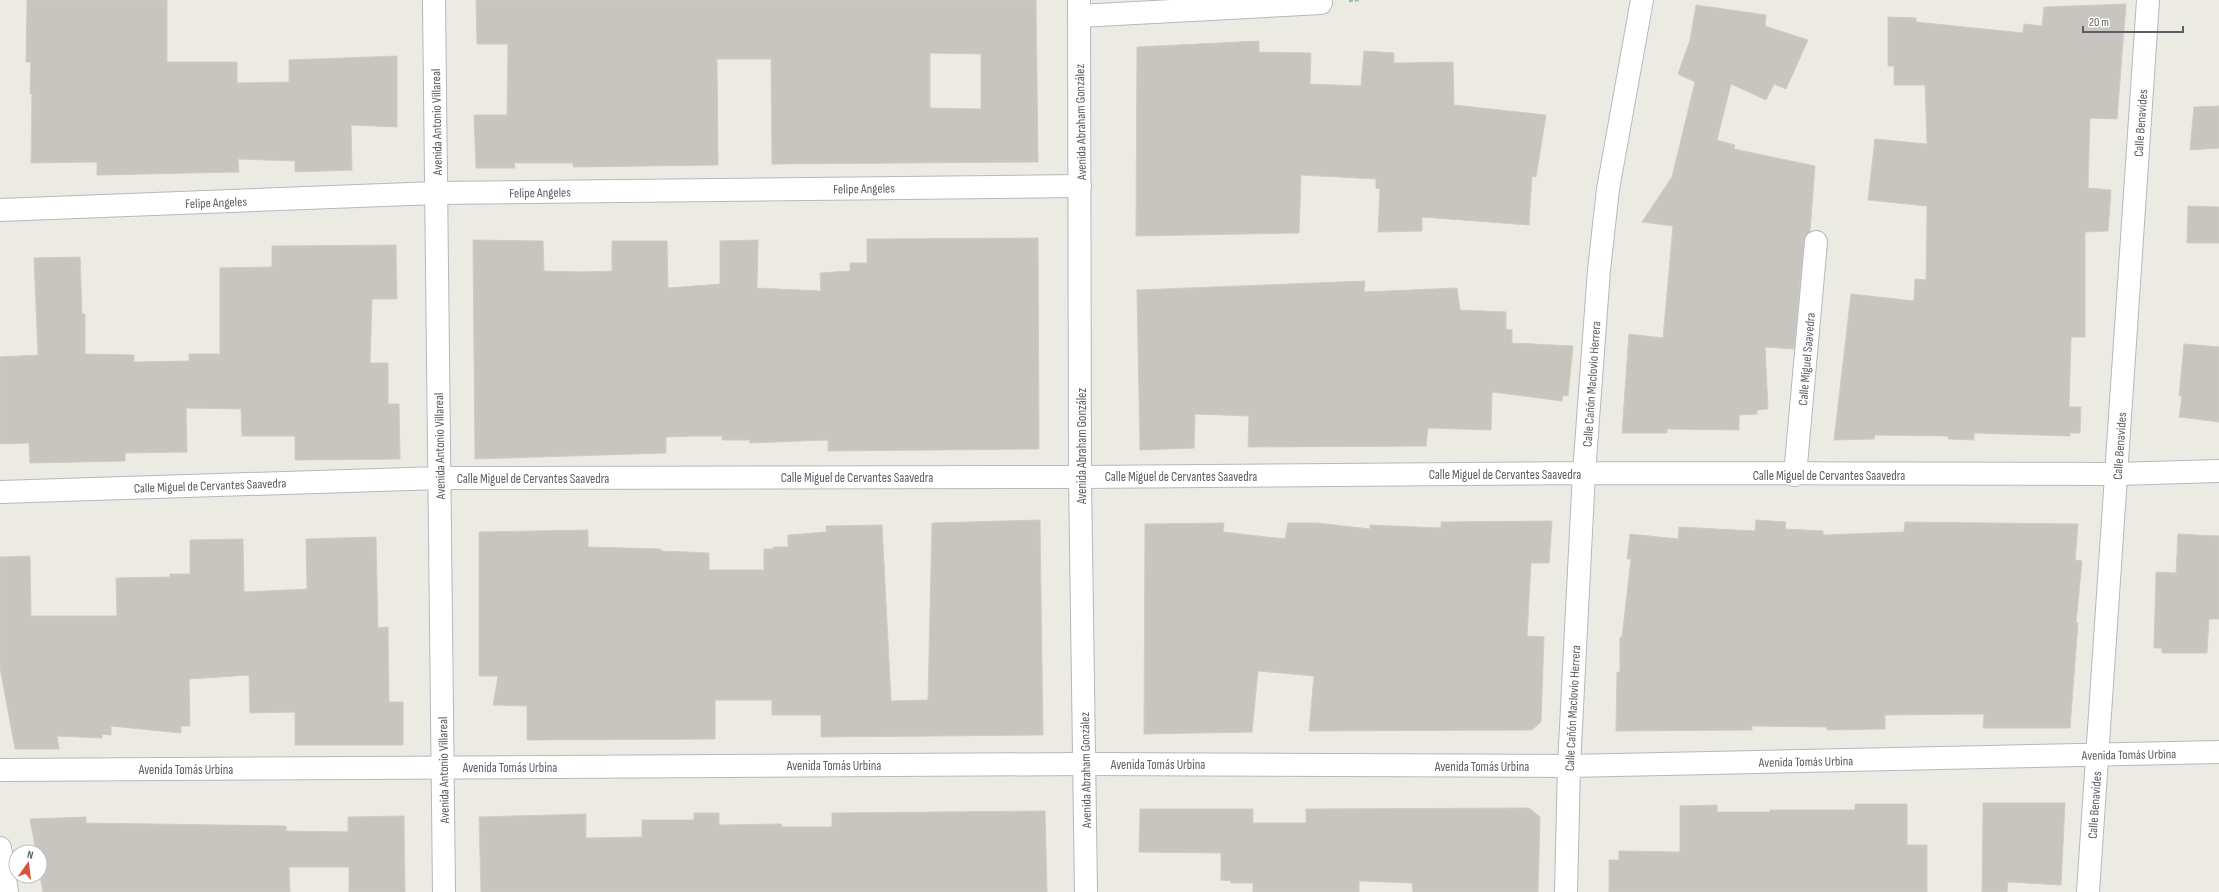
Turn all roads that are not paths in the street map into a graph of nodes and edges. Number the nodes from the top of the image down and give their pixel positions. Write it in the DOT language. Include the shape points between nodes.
graph roads {
  1 [pos="434,0"];
  2 [pos="1642,0"];
  3 [pos="2148,0"];
  4 [pos="1321,3"];
  5 [pos="1079,8"];
  6 [pos="1080,186"];
  7 [pos="436,193"];
  8 [pos="0,210"];
  9 [pos="1816,242"];
  10 [pos="2219,471"];
  11 [pos="1584,474"];
  12 [pos="2117,474"];
  13 [pos="1795,475"];
  14 [pos="1080,477"];
  15 [pos="440,478"];
  16 [pos="0,492"];
  17 [pos="2219,752"];
  18 [pos="2098,754"];
  19 [pos="1085,764"];
  20 [pos="1569,766"];
  21 [pos="443,767"];
  22 [pos="0,770"];
  23 [pos="0,848"];
  24 [pos="7,892"];
  25 [pos="444,892"];
  26 [pos="1086,892"];
  27 [pos="1566,892"];
  28 [pos="2088,892"];
  1 -- 7 [label="street, Avenida Antonio Villareal"];
  2 -- 11 [label="street, Calle Cañón Maclovio Herrera" via="1608,189 1599,270"];
  3 -- 12 [label="street, Calle Benavides"];
  4 -- 5 [label="street"];
  5 -- 6 [label="street, Avenida Abraham González"];
  6 -- 7 [label="street, Felipe Angeles"];
  6 -- 14 [label="street, Avenida Abraham González"];
  7 -- 8 [label="street, Felipe Angeles"];
  7 -- 15 [label="street, Avenida Antonio Villareal"];
  9 -- 13 [label="street, Calle Miguel Saavedra"];
  10 -- 12 [label="street, Calle Miguel de Cervantes Saavedra"];
  11 -- 13 [label="street, Calle Miguel de Cervantes Saavedra"];
  11 -- 14 [label="street, Calle Miguel de Cervantes Saavedra"];
  11 -- 20 [label="street, Calle Cañón Maclovio Herrera"];
  12 -- 13 [label="street, Calle Miguel de Cervantes Saavedra"];
  12 -- 18 [label="street, Calle Benavides"];
  14 -- 15 [label="street, Calle Miguel de Cervantes Saavedra"];
  14 -- 19 [label="street, Avenida Abraham González"];
  15 -- 16 [label="street, Calle Miguel de Cervantes Saavedra"];
  15 -- 21 [label="street, Avenida Antonio Villareal"];
  17 -- 18 [label="street, Avenida Tomás Urbina"];
  18 -- 20 [label="street, Avenida Tomás Urbina"];
  18 -- 28 [label="street, Calle Benavides"];
  19 -- 20 [label="street, Avenida Tomás Urbina"];
  19 -- 21 [label="street, Avenida Tomás Urbina"];
  19 -- 26 [label="street, Avenida Abraham González"];
  20 -- 27 [label="street, Calle Cañón Maclovio Herrera"];
  21 -- 22 [label="street, Avenida Tomás Urbina"];
  21 -- 25 [label="street, Avenida Antonio Villareal"];
  23 -- 24 [label="street"];
}
